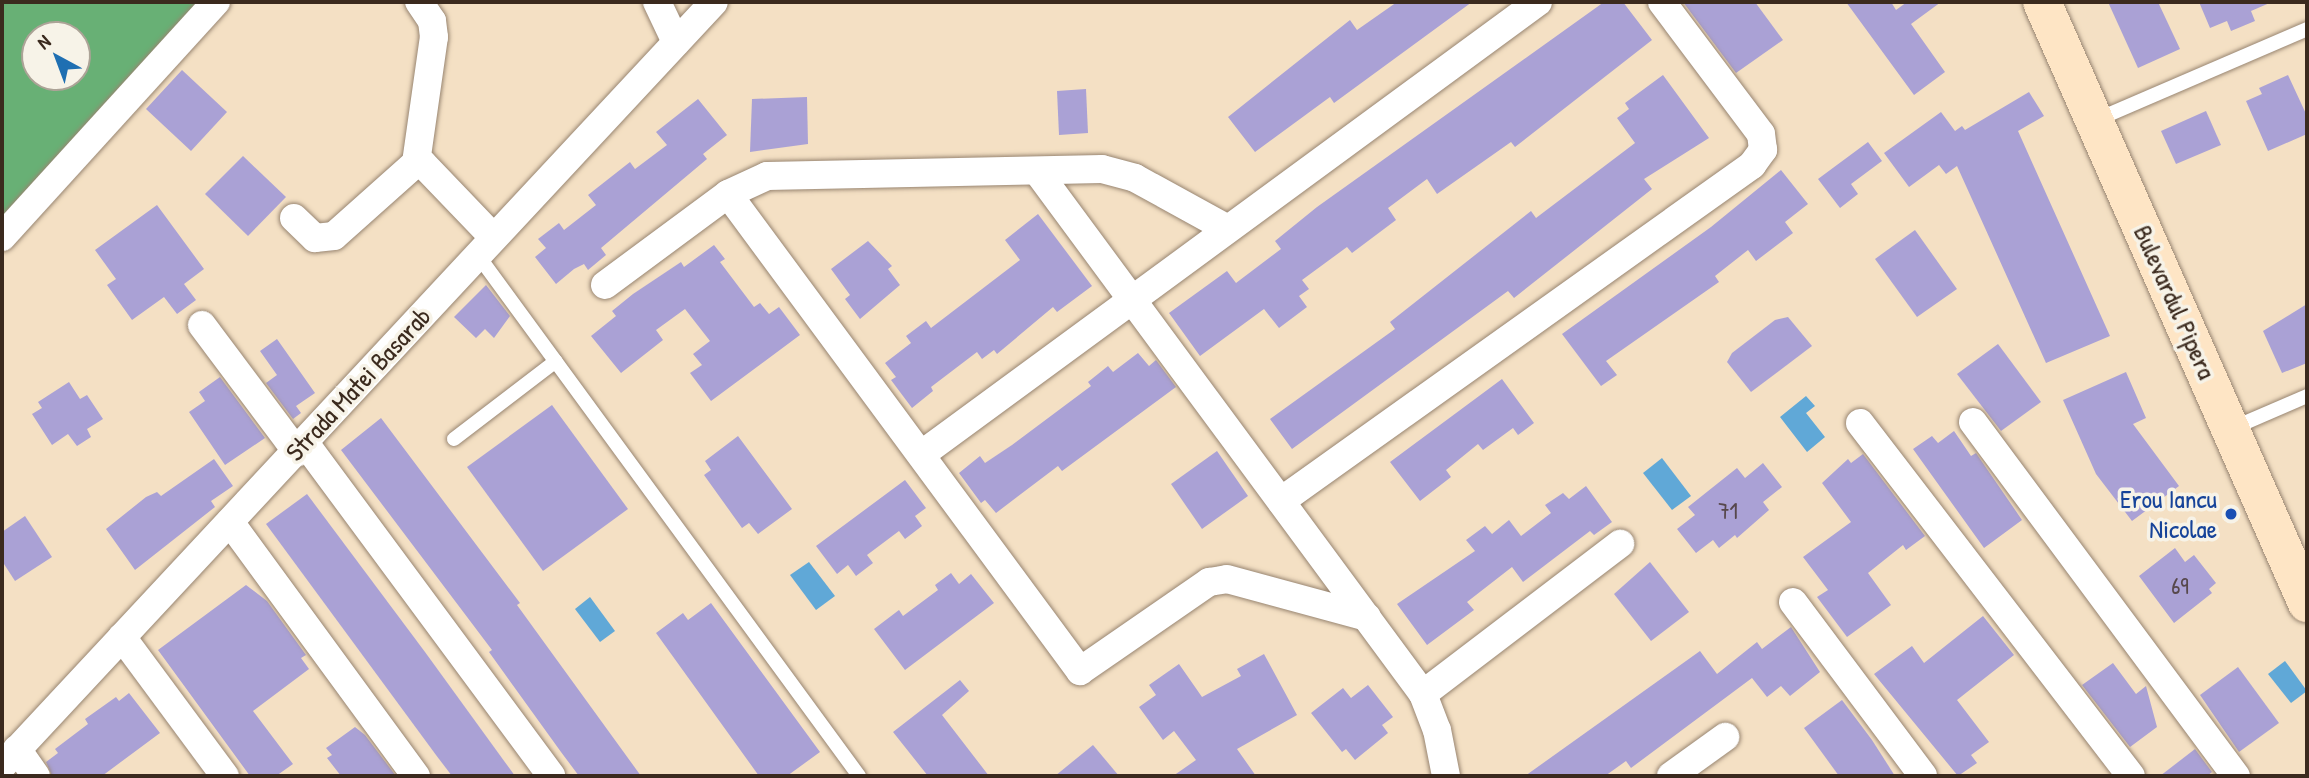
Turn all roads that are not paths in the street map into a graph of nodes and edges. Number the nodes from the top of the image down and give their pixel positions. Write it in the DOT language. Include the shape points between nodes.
graph roads {
  1 [pos="216,2"];
  2 [pos="419,2"];
  3 [pos="657,2"];
  4 [pos="714,2"];
  5 [pos="1538,2"];
  6 [pos="1662,2"];
  7 [pos="2042,2"];
  8 [pos="2307,29"];
  9 [pos="676,42"];
  10 [pos="2095,121"];
  11 [pos="416,163"];
  12 [pos="1037,171"];
  13 [pos="728,194"];
  14 [pos="294,218"];
  15 [pos="1226,229"];
  16 [pos="2,237"];
  17 [pos="485,245"];
  18 [pos="605,285"];
  19 [pos="1133,296"];
  20 [pos="202,326"];
  21 [pos="556,361"];
  22 [pos="2307,396"];
  23 [pos="1973,422"];
  24 [pos="1860,423"];
  25 [pos="2231,429"];
  26 [pos="454,439"];
  27 [pos="301,448"];
  28 [pos="922,454"];
  29 [pos="1282,501"];
  30 [pos="230,522"];
  31 [pos="1620,544"];
  32 [pos="1793,602"];
  33 [pos="2307,603"];
  34 [pos="1367,617"];
  35 [pos="122,637"];
  36 [pos="1423,694"];
  37 [pos="1725,737"];
  38 [pos="10,758"];
  39 [pos="36,776"];
  40 [pos="225,776"];
  41 [pos="416,776"];
  42 [pos="551,776"];
  43 [pos="859,776"];
  44 [pos="1446,776"];
  45 [pos="1671,776"];
  46 [pos="1923,776"];
  47 [pos="2131,776"];
  48 [pos="2236,776"];
  1 -- 16 [label="street"];
  2 -- 11 [label="street" via="432,21 434,37"];
  3 -- 9 [label="street"];
  4 -- 9 [label="street, Strada Matei Basarab"];
  5 -- 15 [label="street"];
  6 -- 29 [label="street" via="1761,134 1763,150 1752,165"];
  7 -- 10 [label="main road, Bulevardul Pipera"];
  8 -- 10 [label="lane"];
  9 -- 17 [label="street, Strada Matei Basarab"];
  10 -- 25 [label="main road, Bulevardul Pipera"];
  11 -- 14 [label="street" via="334,236 315,239"];
  11 -- 17 [label="street" via="423,164"];
  12 -- 13 [label="street" via="768,176"];
  12 -- 15 [label="street" via="1102,169 1135,178"];
  12 -- 19 [label="street"];
  13 -- 18 [label="street"];
  13 -- 28 [label="street"];
  15 -- 19 [label="street"];
  17 -- 21 [label="lane"];
  17 -- 27 [label="street, Strada Matei Basarab"];
  19 -- 28 [label="street"];
  19 -- 29 [label="street"];
  20 -- 27 [label="street"];
  21 -- 26 [label="lane"];
  21 -- 43 [label="lane"];
  22 -- 25 [label="lane"];
  23 -- 48 [label="street"];
  24 -- 47 [label="street"];
  25 -- 33 [label="main road, Bulevardul Pipera"];
  27 -- 30 [label="street, Strada Matei Basarab"];
  27 -- 42 [label="street"];
  28 -- 34 [label="street" via="1080,671 1209,582 1227,579"];
  29 -- 34 [label="street"];
  30 -- 35 [label="street, Strada Matei Basarab"];
  30 -- 41 [label="street"];
  31 -- 36 [label="street"];
  32 -- 46 [label="street"];
  34 -- 36 [label="street"];
  35 -- 38 [label="street, Strada Matei Basarab"];
  35 -- 40 [label="street"];
  36 -- 44 [label="street" via="1437,730"];
  37 -- 45 [label="street"];
  38 -- 39 [label="street"];
}
